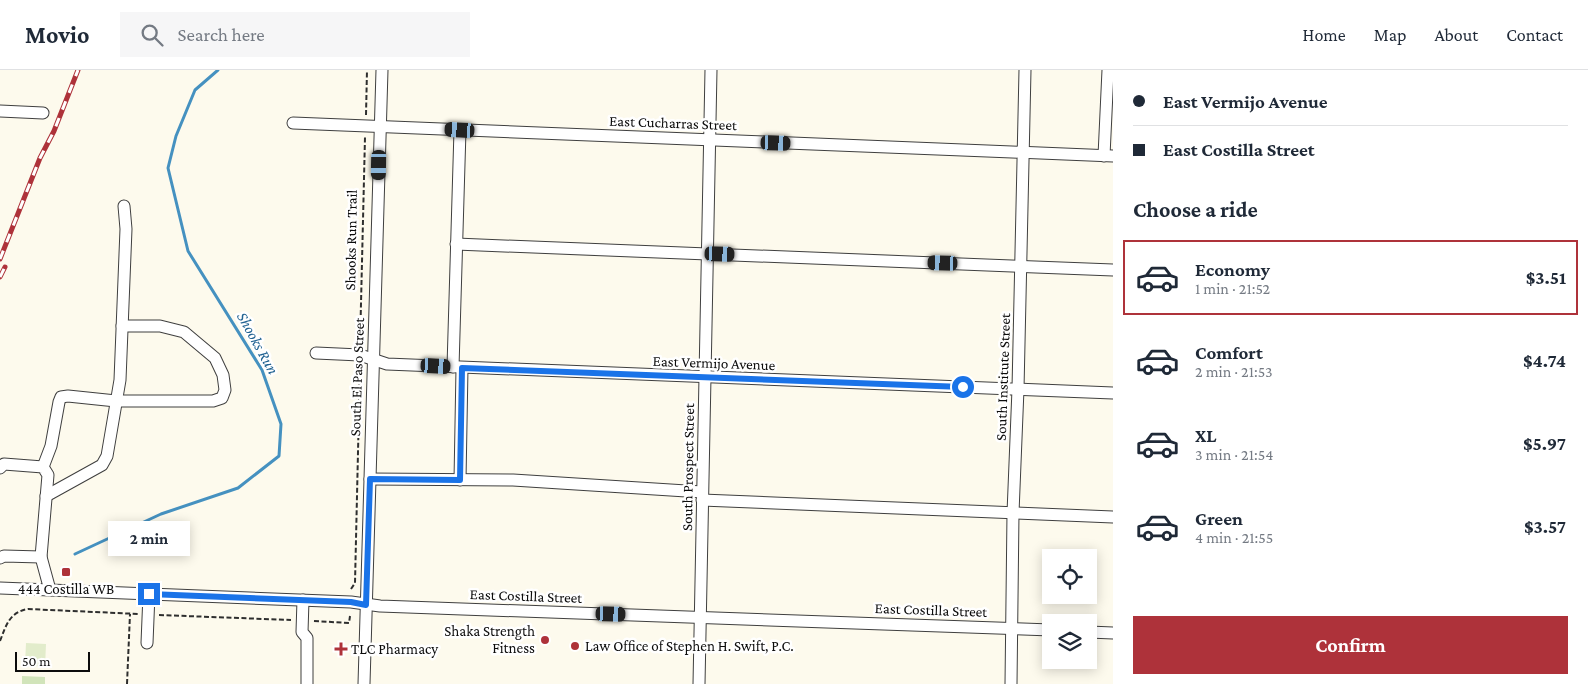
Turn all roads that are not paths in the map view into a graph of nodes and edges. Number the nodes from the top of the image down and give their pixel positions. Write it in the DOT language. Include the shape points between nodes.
graph roads {
  1 [pos="382,70"];
  2 [pos="711,70"];
  3 [pos="1025,70"];
  4 [pos="1108,70"];
  5 [pos="0,111"];
  6 [pos="43,113"];
  7 [pos="293,123"];
  8 [pos="380,126"];
  9 [pos="460,130"];
  10 [pos="710,140"];
  11 [pos="1023,153"];
  12 [pos="1109,156"];
  13 [pos="124,206"];
  14 [pos="456,244"];
  15 [pos="708,254"];
  16 [pos="1021,266"];
  17 [pos="1113,270"];
  18 [pos="122,326"];
  19 [pos="316,353"];
  20 [pos="373,358"];
  21 [pos="458,367"];
  22 [pos="706,378"];
  23 [pos="1018,389"];
  24 [pos="1113,393"];
  25 [pos="116,401"];
  26 [pos="43,466"];
  27 [pos="0,468"];
  28 [pos="370,479"];
  29 [pos="460,480"];
  30 [pos="46,496"];
  31 [pos="702,496"];
  32 [pos="1013,513"];
  33 [pos="1113,517"];
  34 [pos="41,557"];
  35 [pos="0,558"];
  36 [pos="0,588"];
  37 [pos="50,590"];
  38 [pos="149,594"];
  39 [pos="303,600"];
  40 [pos="366,605"];
  41 [pos="700,617"];
  42 [pos="1012,628"];
  43 [pos="1042,630"];
  44 [pos="1097,632"];
  45 [pos="1113,633"];
  46 [pos="147,643"];
  47 [pos="307,684"];
  48 [pos="364,684"];
  49 [pos="698,684"];
  50 [pos="1011,684"];
  1 -- 8 [label="street, South El Paso Street"];
  2 -- 10 [label="street, South Prospect Street"];
  3 -- 11 [label="street, South Institute Street"];
  4 -- 12 [label="street"];
  5 -- 6 [label="street"];
  7 -- 8 [label="street, East Cucharras Street"];
  8 -- 9 [label="street, East Cucharras Street"];
  8 -- 20 [label="street, South El Paso Street"];
  9 -- 10 [label="street, East Cucharras Street"];
  9 -- 14 [label="street"];
  10 -- 11 [label="street, East Cucharras Street"];
  10 -- 15 [label="street, South Prospect Street"];
  11 -- 12 [label="street, East Cucharras Street"];
  11 -- 16 [label="street, South Institute Street"];
  13 -- 18 [label="street"];
  14 -- 15 [label="street"];
  14 -- 21 [label="street"];
  15 -- 16 [label="street"];
  15 -- 22 [label="street, South Prospect Street"];
  16 -- 17 [label="street"];
  16 -- 23 [label="street, South Institute Street"];
  18 -- 25 [label="street"];
  18 -- 25 [label="street" via="160,326 184,332 215,358 223,375 225,390 222,398 214,401"];
  19 -- 20 [label="street, East Vermijo Avenue"];
  20 -- 21 [label="street, East Vermijo Avenue" via="385,364"];
  20 -- 28 [label="street, South El Paso Street"];
  21 -- 22 [label="street, East Vermijo Avenue"];
  21 -- 29 [label="street"];
  22 -- 23 [label="street, East Vermijo Avenue"];
  22 -- 31 [label="street, South Prospect Street"];
  23 -- 24 [label="street, East Vermijo Avenue"];
  23 -- 32 [label="street, South Institute Street"];
  25 -- 26 [label="street" via="61,398 51,446"];
  25 -- 30 [label="street" via="107,456 102,465"];
  26 -- 27 [label="street" via="4,464"];
  26 -- 30 [label="street" via="48,475"];
  28 -- 29 [label="street"];
  28 -- 40 [label="street, South El Paso Street"];
  29 -- 31 [label="street" via="513,480"];
  30 -- 34 [label="street"];
  31 -- 32 [label="street"];
  31 -- 41 [label="street, South Prospect Street"];
  32 -- 33 [label="street"];
  32 -- 42 [label="street, South Institute Street"];
  34 -- 35 [label="street"];
  34 -- 37 [label="street"];
  36 -- 37 [label="street, East Costilla Street"];
  37 -- 38 [label="street, East Costilla Street"];
  38 -- 39 [label="street, East Costilla Street"];
  38 -- 46 [label="street"];
  39 -- 40 [label="street, East Costilla Street"];
  39 -- 47 [label="street" via="302,632 307,638"];
  40 -- 41 [label="street, East Costilla Street"];
  40 -- 48 [label="street, South El Paso Street"];
  41 -- 42 [label="street, East Costilla Street"];
  41 -- 49 [label="street, South Prospect Street"];
  42 -- 43 [label="street, East Costilla Street"];
  42 -- 50 [label="street, South Institute Street"];
  44 -- 45 [label="street"];
}
